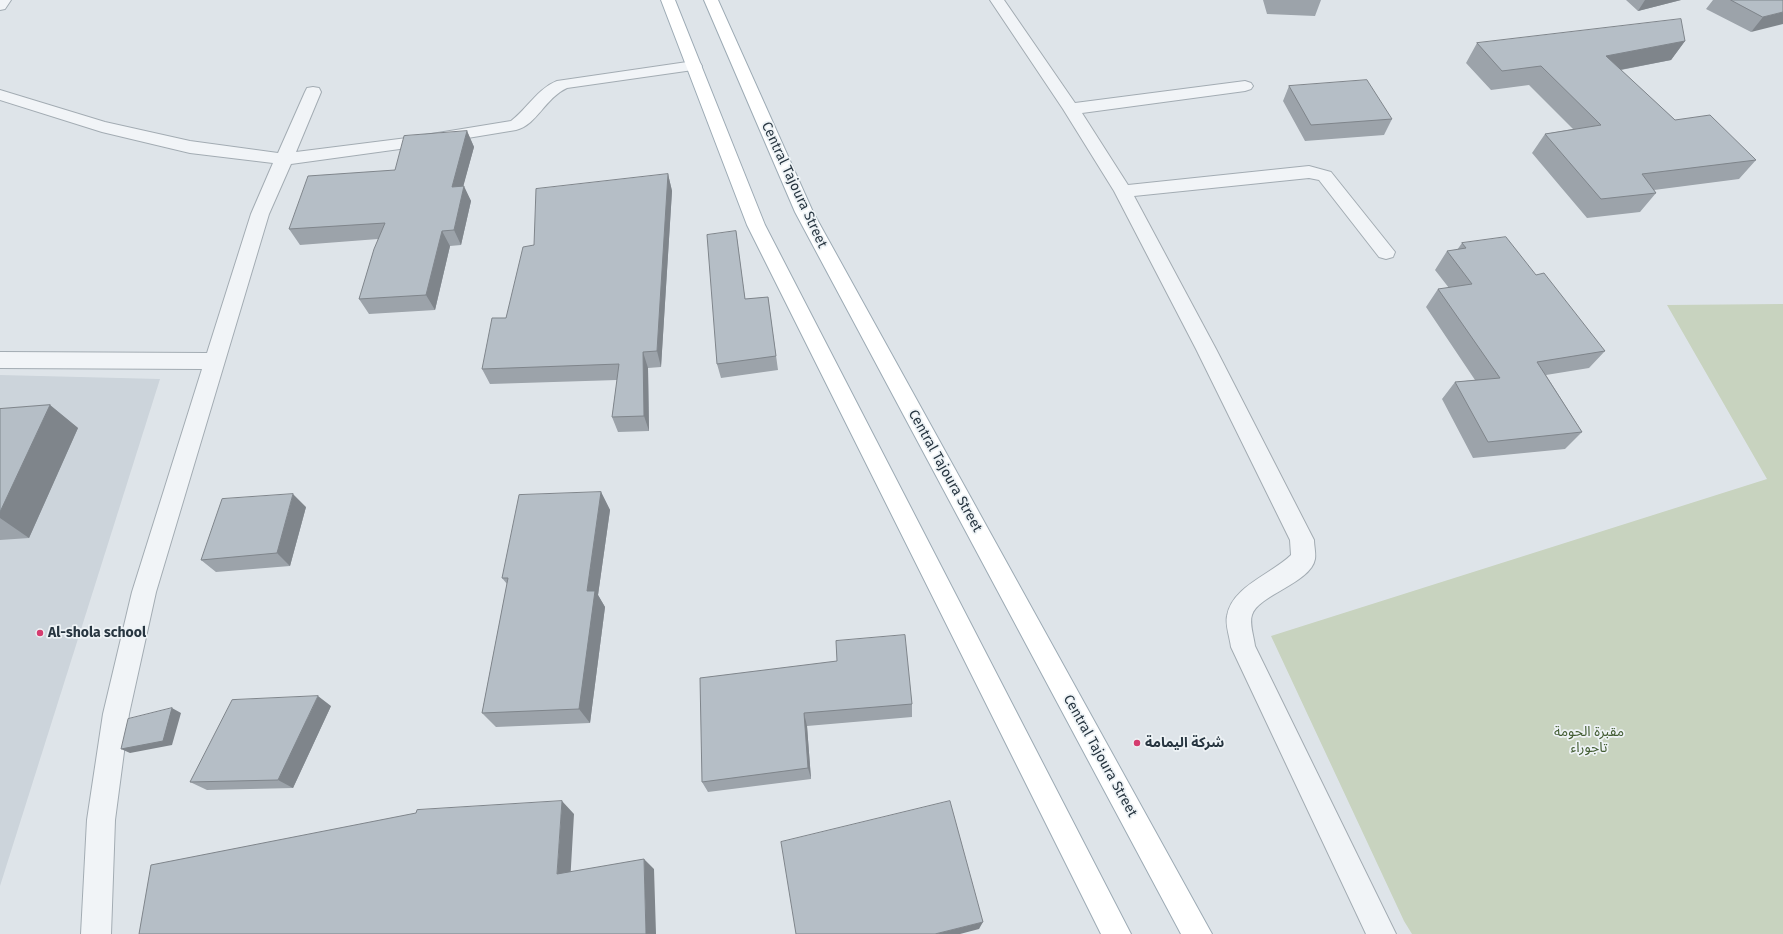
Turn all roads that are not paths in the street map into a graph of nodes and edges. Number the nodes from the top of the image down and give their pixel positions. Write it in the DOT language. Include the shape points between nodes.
graph roads {
  1 [pos="4,0"];
  2 [pos="668,0"];
  3 [pos="711,0"];
  4 [pos="997,0"];
  5 [pos="0,6"];
  6 [pos="694,66"];
  7 [pos="1245,86"];
  8 [pos="313,92"];
  9 [pos="0,95"];
  10 [pos="1071,109"];
  11 [pos="283,159"];
  12 [pos="1123,191"];
  13 [pos="1386,252"];
  14 [pos="0,360"];
  15 [pos="214,361"];
  16 [pos="96,934"];
  17 [pos="1116,934"];
  18 [pos="1197,934"];
  19 [pos="1381,934"];
  1 -- 5 [label="street"];
  2 -- 6 [label="main road"];
  3 -- 18 [label="main road, Central Tajoura Street" via="804,212"];
  4 -- 10 [label="street"];
  6 -- 11 [label="street" via="563,84 546,92 524,120 516,125 407,143"];
  6 -- 17 [label="main road" via="756,225"];
  7 -- 10 [label="street"];
  8 -- 11 [label="street"];
  9 -- 11 [label="street" via="102,127 190,147"];
  10 -- 12 [label="street"];
  11 -- 15 [label="street" via="260,214"];
  12 -- 13 [label="street" via="1318,173 1325,176"];
  12 -- 19 [label="street" via="1302,540 1303,559 1292,570 1247,600 1239,616 1243,647"];
  14 -- 15 [label="street"];
  15 -- 16 [label="street" via="144,592 116,714 101,820"];
}
